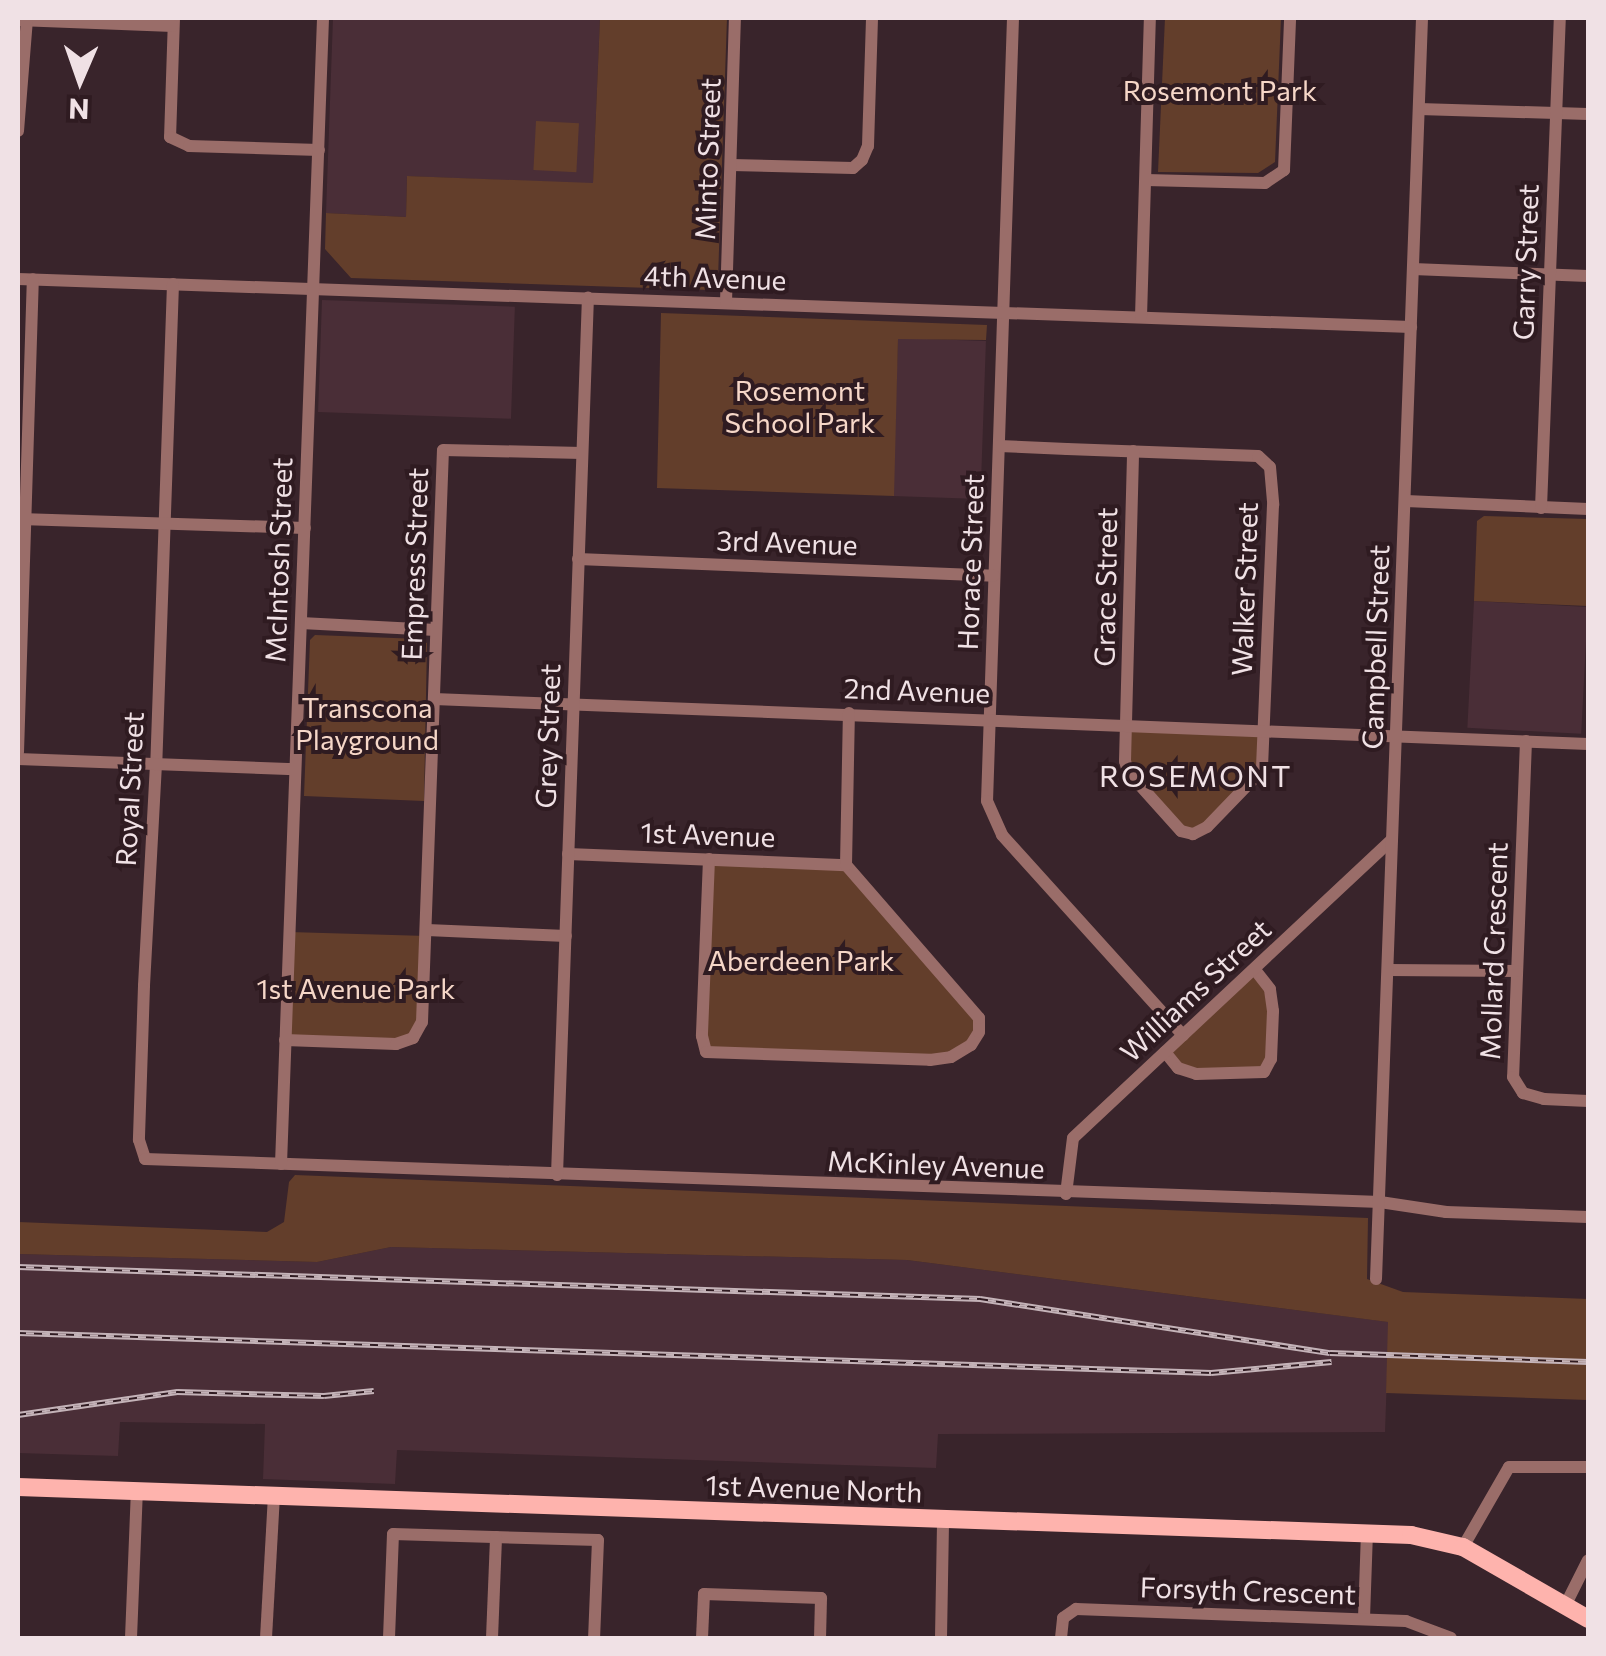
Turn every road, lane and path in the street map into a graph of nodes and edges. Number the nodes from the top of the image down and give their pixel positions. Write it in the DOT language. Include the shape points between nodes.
graph roads {
  1 [pos="323,18"];
  2 [pos="736,18"];
  3 [pos="872,18"];
  4 [pos="1013,18"];
  5 [pos="1150,18"];
  6 [pos="1290,18"];
  7 [pos="1422,18"];
  8 [pos="1560,18"];
  9 [pos="22,20"];
  10 [pos="92,20"];
  11 [pos="174,22"];
  12 [pos="1419,109"];
  13 [pos="1556,113"];
  14 [pos="1588,114"];
  15 [pos="18,131"];
  16 [pos="319,150"];
  17 [pos="732,164"];
  18 [pos="1146,180"];
  19 [pos="1413,269"];
  20 [pos="1549,274"];
  21 [pos="1588,276"];
  22 [pos="18,278"];
  23 [pos="33,279"];
  24 [pos="173,284"];
  25 [pos="313,290"];
  26 [pos="588,298"];
  27 [pos="726,302"];
  28 [pos="1002,313"];
  29 [pos="1141,316"];
  30 [pos="1411,327"];
  31 [pos="999,446"];
  32 [pos="1133,451"];
  33 [pos="582,453"];
  34 [pos="1406,501"];
  35 [pos="1541,508"];
  36 [pos="1588,509"];
  37 [pos="21,519"];
  38 [pos="164,524"];
  39 [pos="305,528"];
  40 [pos="578,559"];
  41 [pos="994,576"];
  42 [pos="301,623"];
  43 [pos="436,630"];
  44 [pos="434,700"];
  45 [pos="574,703"];
  46 [pos="849,713"];
  47 [pos="989,718"];
  48 [pos="1127,724"];
  49 [pos="1264,730"];
  50 [pos="1398,735"];
  51 [pos="1526,741"];
  52 [pos="1588,744"];
  53 [pos="18,755"];
  54 [pos="156,764"];
  55 [pos="296,770"];
  56 [pos="1392,840"];
  57 [pos="568,854"];
  58 [pos="709,859"];
  59 [pos="846,866"];
  60 [pos="427,930"];
  61 [pos="566,936"];
  62 [pos="1254,970"];
  63 [pos="1388,970"];
  64 [pos="1517,971"];
  65 [pos="1183,1034"];
  66 [pos="285,1040"];
  67 [pos="1165,1052"];
  68 [pos="1588,1101"];
  69 [pos="281,1164"];
  70 [pos="557,1175"];
  71 [pos="1066,1194"];
  72 [pos="1380,1202"];
  73 [pos="1588,1217"];
  74 [pos="1376,1279"];
  75 [pos="1588,1466"];
  76 [pos="18,1486"];
  77 [pos="137,1491"];
  78 [pos="274,1495"];
  79 [pos="944,1520"];
  80 [pos="1367,1534"];
  81 [pos="496,1537"];
  82 [pos="1463,1547"];
  83 [pos="1588,1560"];
  84 [pos="1566,1606"];
  85 [pos="1364,1618"];
  86 [pos="1588,1619"];
  87 [pos="131,1638"];
  88 [pos="266,1638"];
  89 [pos="389,1638"];
  90 [pos="492,1638"];
  91 [pos="594,1638"];
  92 [pos="702,1638"];
  93 [pos="820,1638"];
  94 [pos="940,1638"];
  95 [pos="1061,1638"];
  96 [pos="1451,1638"];
  1 -- 16 [label="street, McIntosh Street"];
  2 -- 17 [label="street, Minto Street"];
  3 -- 17 [label="street" via="868,146 862,160 853,168"];
  4 -- 28 [label="street, Horace Street"];
  5 -- 18 [label="street"];
  6 -- 18 [label="street" via="1284,170 1265,182"];
  7 -- 12 [label="street, Campbell Street"];
  8 -- 13 [label="street, Garry Street"];
  9 -- 10 [label="street"];
  9 -- 15 [label="street"];
  10 -- 11 [label="street"];
  11 -- 16 [label="street" via="170,137 189,146"];
  12 -- 13 [label="street"];
  12 -- 19 [label="street, Campbell Street"];
  13 -- 14 [label="street"];
  13 -- 20 [label="street, Garry Street"];
  16 -- 25 [label="street, McIntosh Street"];
  17 -- 27 [label="street, Minto Street"];
  18 -- 29 [label="street"];
  19 -- 20 [label="street"];
  19 -- 30 [label="street, Campbell Street"];
  20 -- 21 [label="street"];
  20 -- 35 [label="street, Garry Street"];
  22 -- 23 [label="street, 4th Avenue"];
  23 -- 24 [label="street, 4th Avenue"];
  23 -- 37 [label="street"];
  24 -- 25 [label="street, 4th Avenue"];
  24 -- 38 [label="street, Royal Street"];
  25 -- 26 [label="street, 4th Avenue"];
  25 -- 39 [label="street, McIntosh Street"];
  26 -- 27 [label="street, 4th Avenue"];
  26 -- 33 [label="street, Grey Street"];
  27 -- 28 [label="street, 4th Avenue"];
  28 -- 29 [label="street, 4th Avenue"];
  28 -- 31 [label="street, Horace Street"];
  29 -- 30 [label="street, 4th Avenue"];
  30 -- 34 [label="street, Campbell Street"];
  31 -- 32 [label="street"];
  31 -- 41 [label="street, Horace Street"];
  32 -- 48 [label="street, Grace Street"];
  32 -- 49 [label="street, Walker Street" via="1258,456 1270,468"];
  33 -- 40 [label="street, Grey Street"];
  33 -- 43 [label="street, Empress Street" via="443,450"];
  34 -- 35 [label="street"];
  34 -- 50 [label="street, Campbell Street"];
  35 -- 36 [label="street"];
  37 -- 38 [label="street"];
  37 -- 53 [label="street"];
  38 -- 39 [label="street"];
  38 -- 54 [label="street, Royal Street"];
  39 -- 42 [label="street, McIntosh Street"];
  40 -- 41 [label="street, 3rd Avenue"];
  40 -- 45 [label="street, Grey Street"];
  41 -- 47 [label="street, Horace Street"];
  42 -- 43 [label="street"];
  42 -- 55 [label="street, McIntosh Street"];
  43 -- 44 [label="street, Empress Street"];
  44 -- 45 [label="street, 2nd Avenue"];
  44 -- 60 [label="street, Empress Street"];
  45 -- 46 [label="street, 2nd Avenue"];
  45 -- 57 [label="street, Grey Street"];
  46 -- 47 [label="street, 2nd Avenue"];
  46 -- 59 [label="street"];
  47 -- 48 [label="street, 2nd Avenue"];
  47 -- 65 [label="street, Horace Street" via="987,801 1002,835"];
  48 -- 49 [label="street, 2nd Avenue"];
  48 -- 49 [label="street, Grace Street" via="1128,772 1181,831 1193,834 1207,828 1262,770"];
  49 -- 50 [label="street, 2nd Avenue"];
  50 -- 51 [label="street, 2nd Avenue"];
  50 -- 56 [label="street, Campbell Street"];
  51 -- 52 [label="street, 2nd Avenue"];
  51 -- 64 [label="street, Mollard Crescent"];
  53 -- 54 [label="street"];
  54 -- 55 [label="street"];
  54 -- 69 [label="street, Royal Street" via="139,1140 145,1159"];
  55 -- 66 [label="street, McIntosh Street"];
  56 -- 62 [label="street, Williams Street"];
  56 -- 63 [label="street, Campbell Street"];
  57 -- 58 [label="street, 1st Avenue"];
  57 -- 61 [label="street, Grey Street"];
  58 -- 59 [label="street, 1st Avenue"];
  58 -- 59 [label="street" via="706,1052 930,1060 971,1045 979,1018"];
  60 -- 61 [label="street"];
  60 -- 66 [label="street, Empress Street" via="422,1022 413,1038 396,1044"];
  61 -- 70 [label="street, Grey Street"];
  62 -- 65 [label="street, Williams Street"];
  62 -- 67 [label="street" via="1270,989 1273,1011 1264,1072 1196,1074 1178,1068"];
  63 -- 64 [label="street"];
  63 -- 72 [label="street, Campbell Street"];
  64 -- 68 [label="street, Mollard Crescent" via="1513,1076 1523,1093"];
  65 -- 67 [label="street, Williams Street"];
  66 -- 69 [label="street, McIntosh Street"];
  67 -- 71 [label="street, Williams Street" via="1073,1138"];
  69 -- 70 [label="street, McKinley Avenue"];
  70 -- 71 [label="street, McKinley Avenue"];
  71 -- 72 [label="street, McKinley Avenue"];
  72 -- 73 [label="street, McKinley Avenue" via="1446,1212"];
  72 -- 74 [label="street, Campbell Street"];
  75 -- 82 [label="street" via="1509,1467"];
  76 -- 77 [label="main road, 1st Avenue North"];
  77 -- 78 [label="main road, 1st Avenue North"];
  77 -- 87 [label="street"];
  78 -- 79 [label="main road, 1st Avenue North"];
  78 -- 88 [label="street"];
  79 -- 80 [label="main road, 1st Avenue North"];
  79 -- 94 [label="street"];
  80 -- 82 [label="main road, 1st Avenue North"];
  80 -- 85 [label="street"];
  81 -- 89 [label="street" via="393,1534"];
  81 -- 90 [label="street"];
  81 -- 91 [label="street" via="598,1540"];
  82 -- 84 [label="main road, 1st Avenue North"];
  83 -- 84 [label="street"];
  84 -- 86 [label="main road, 1st Avenue North"];
  85 -- 95 [label="street, Forsyth Crescent" via="1076,1609 1063,1618"];
  85 -- 96 [label="street, Forsyth Crescent" via="1406,1621"];
  92 -- 93 [label="street" via="704,1594 821,1598"];
}
